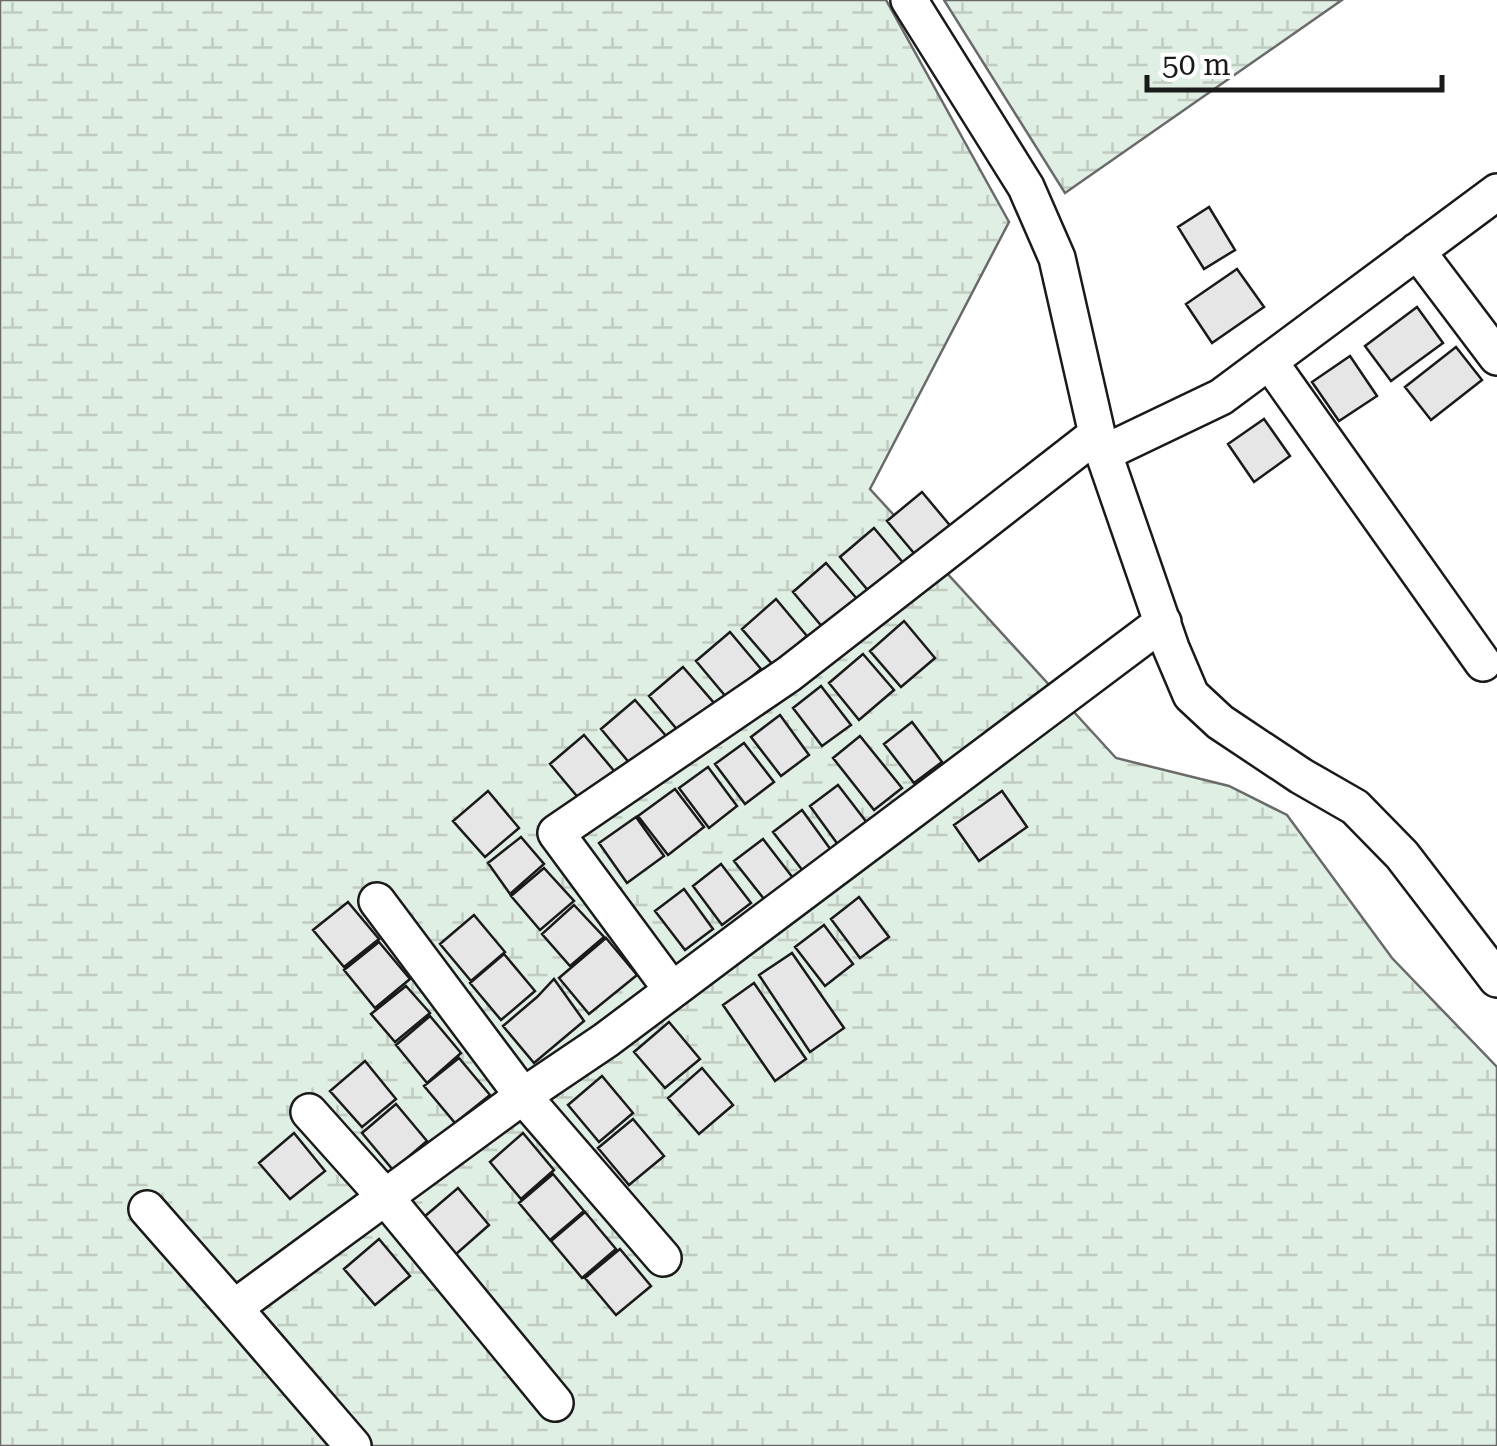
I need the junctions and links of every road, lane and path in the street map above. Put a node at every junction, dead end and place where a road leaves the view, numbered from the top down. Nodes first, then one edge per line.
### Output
1 (909, 0) edge
2 (1497, 192) edge
3 (1417, 251) junction
4 (1497, 357) edge
5 (1270, 361) junction
6 (1100, 444) junction
7 (1163, 622) junction
8 (1484, 663) dead end
9 (377, 901) dead end
10 (1497, 979) edge
11 (672, 990) junction
12 (523, 1096) junction
13 (309, 1112) dead end
14 (386, 1198) junction
15 (147, 1209) dead end
16 (664, 1258) dead end
17 (234, 1308) junction
18 (555, 1402) dead end
19 (353, 1446) edge

1 - 6 street
2 - 3 street
3 - 4 street
3 - 5 street
5 - 6 street
5 - 8 street
6 - 7 street
6 - 11 street
7 - 10 street
7 - 11 street
9 - 12 street
11 - 12 street
12 - 14 street
12 - 16 street
13 - 14 street
14 - 17 street
14 - 18 street
15 - 17 street
17 - 19 street

